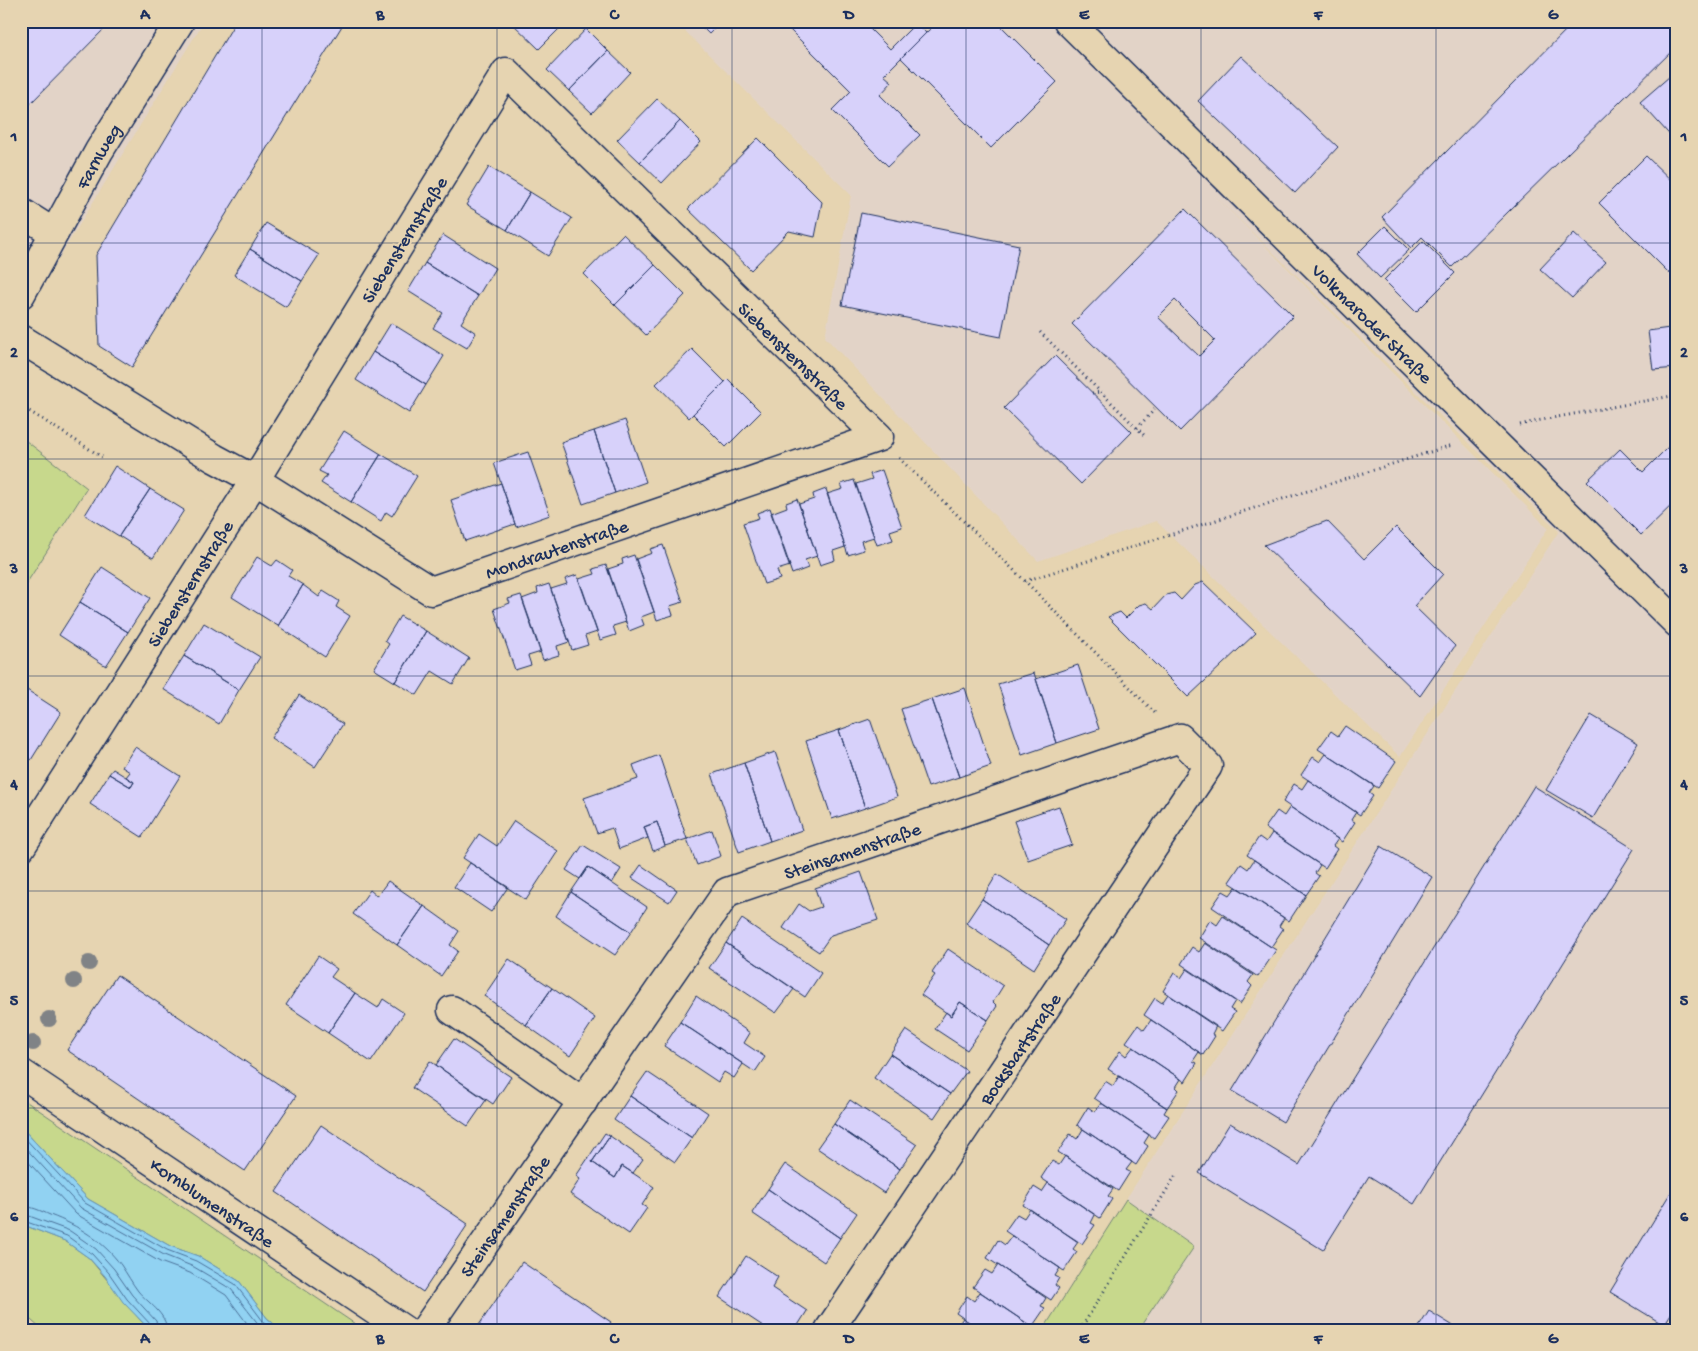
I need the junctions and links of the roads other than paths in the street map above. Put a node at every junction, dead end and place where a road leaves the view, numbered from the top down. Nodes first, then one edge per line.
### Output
1 (180, 21) edge
2 (1068, 21) edge
3 (21, 212) edge
4 (54, 233) junction
5 (21, 294) edge
6 (21, 339) edge
7 (879, 438) joint
8 (255, 480) junction
9 (1677, 623) edge
10 (1180, 738) joint
11 (21, 847) edge
12 (452, 1010) dead end
13 (21, 1073) edge
14 (583, 1102) junction
15 (404, 1330) edge
16 (425, 1330) edge
17 (829, 1330) edge

1 - 4 street, Farnweg
2 - 9 street, Volkmaroder Straße
3 - 4 street
4 - 5 street, Farnweg
6 - 8 street
7 - 8 street, Mondrautenstraße
7 - 8 street, Siebensternstraße
8 - 11 street, Siebensternstraße
10 - 14 street, Steinsamenstraße
10 - 17 street, Bocksbartstraße
12 - 14 street
13 - 15 street, Kornblumenstraße
14 - 16 street, Steinsamenstraße

